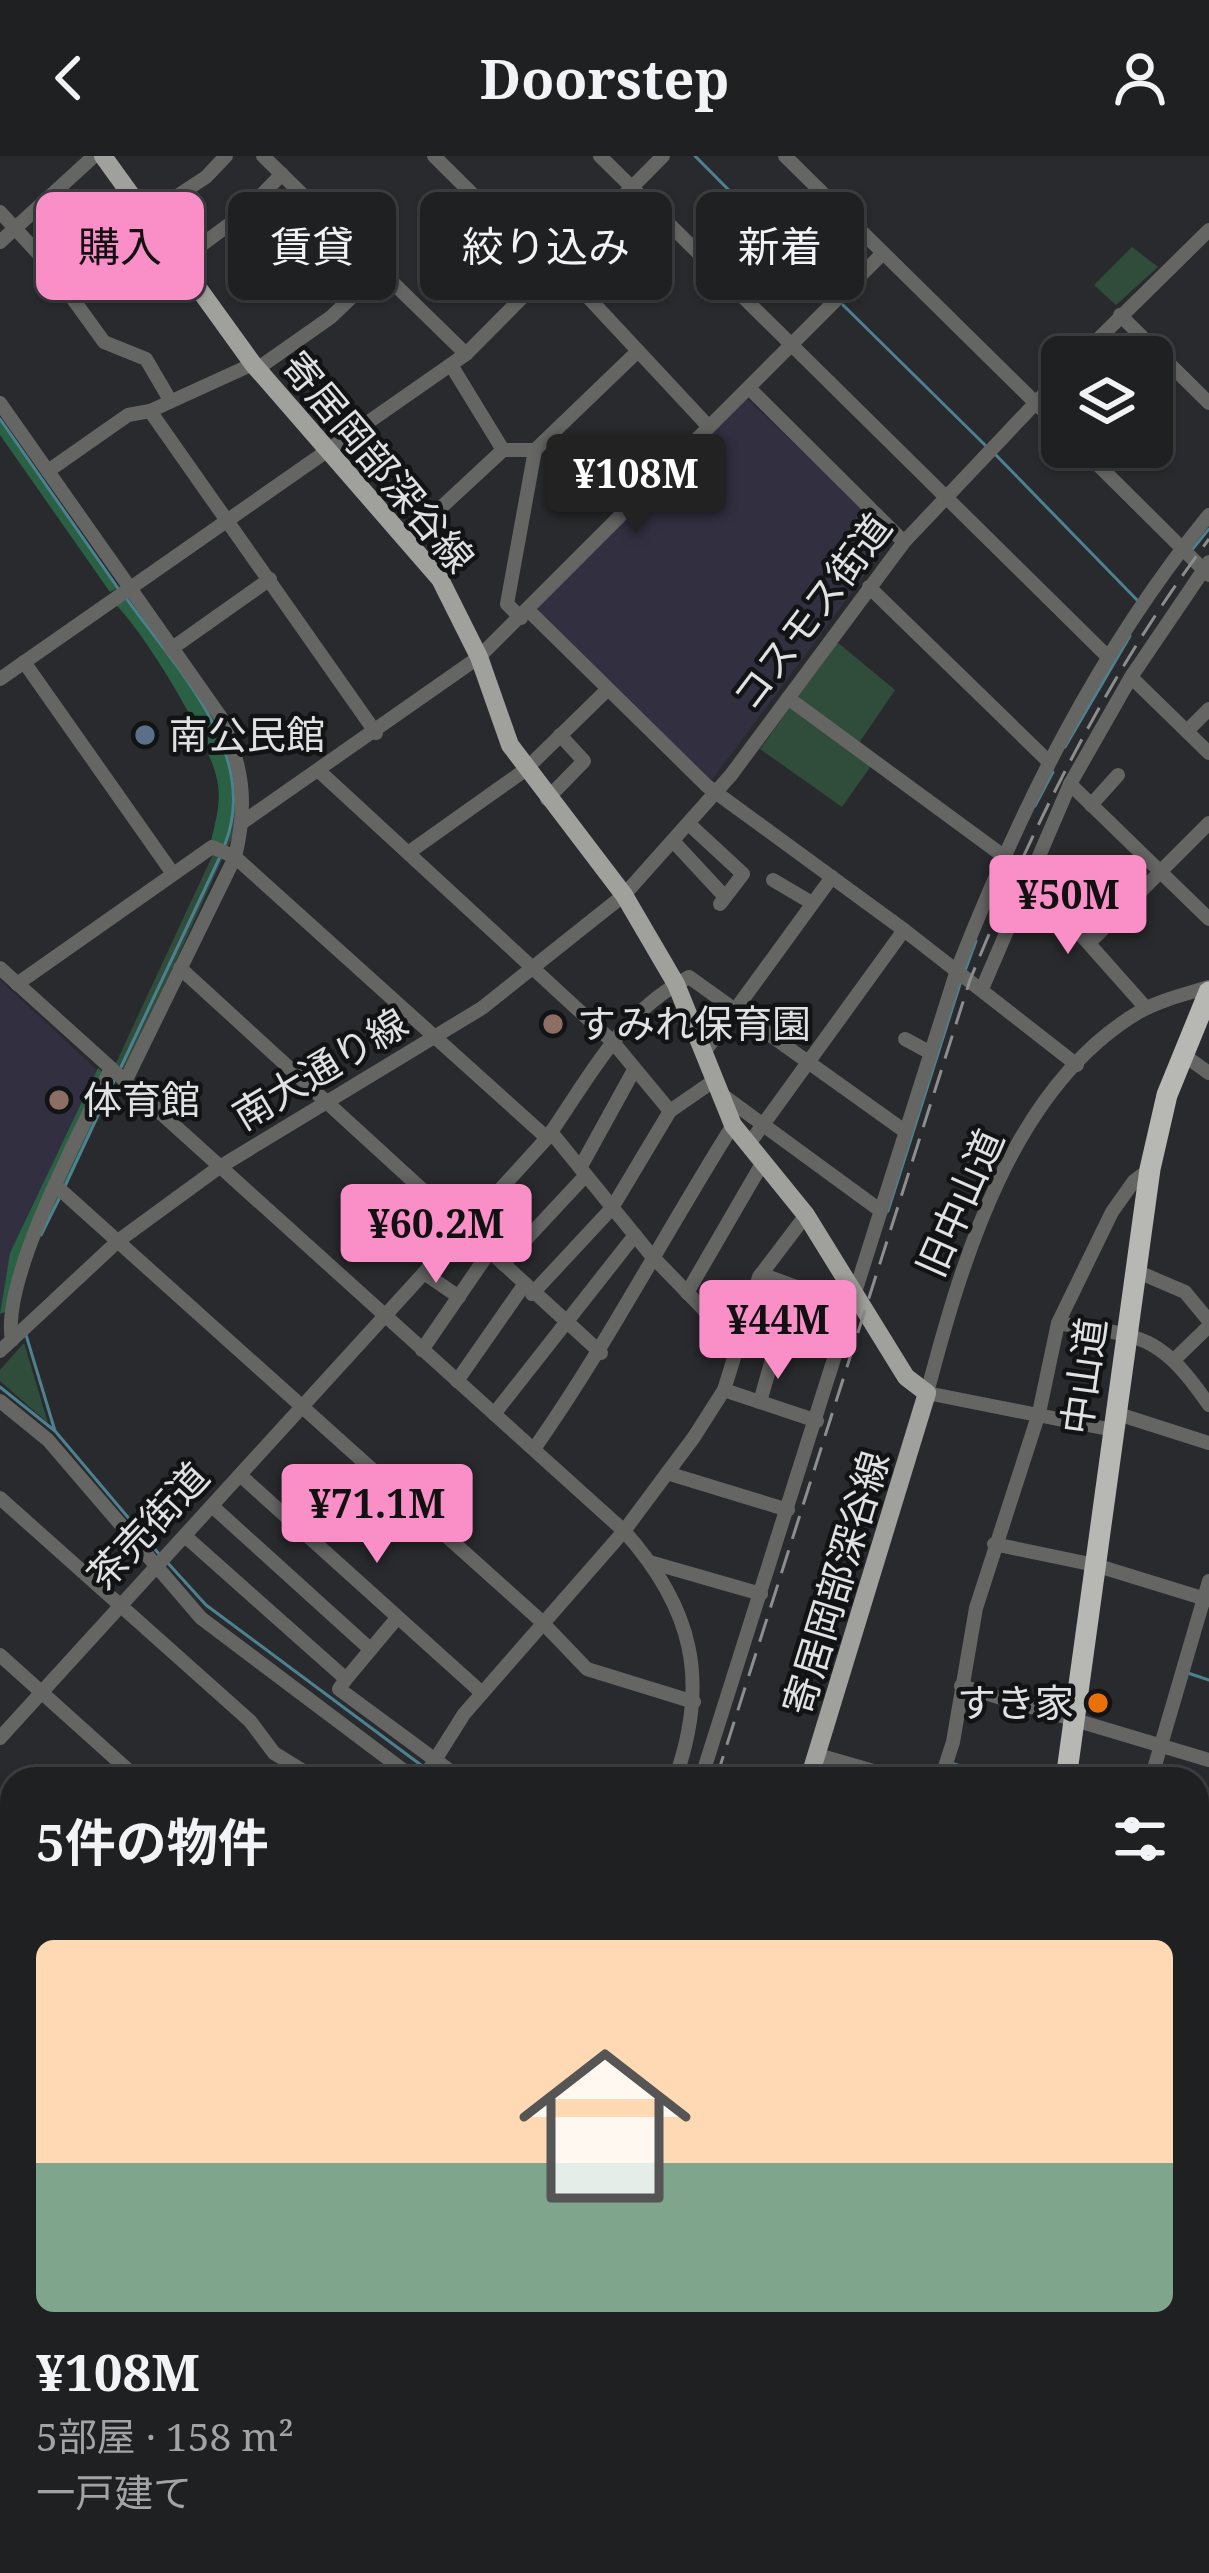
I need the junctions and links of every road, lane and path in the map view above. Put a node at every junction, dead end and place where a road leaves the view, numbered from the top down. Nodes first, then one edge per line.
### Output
1 (99, 156) edge
2 (226, 156) edge
3 (263, 156) edge
4 (434, 156) edge
5 (600, 156) edge
6 (663, 156) edge
7 (785, 156) edge
8 (282, 174) junction
9 (632, 188) junction
10 (125, 192) edge
11 (180, 192) edge
12 (300, 192) edge
13 (471, 192) edge
14 (628, 192) edge
15 (0, 212) edge
16 (13, 225) junction
17 (1209, 230) edge
18 (0, 242) edge
19 (204, 243) edge
20 (36, 252) edge
21 (883, 253) junction
22 (396, 287) edge
23 (204, 299) edge
24 (73, 300) edge
25 (349, 300) edge
26 (520, 300) edge
27 (590, 300) edge
28 (1120, 315) junction
29 (1100, 336) edge
30 (793, 345) junction
31 (638, 351) junction
32 (466, 354) junction
33 (452, 365) junction
34 (255, 367) junction
35 (749, 388) junction
36 (1041, 397) edge
37 (170, 400) junction
38 (1036, 402) junction
39 (0, 403) edge
40 (1209, 403) edge
41 (1041, 407) edge
42 (150, 411) junction
43 (709, 427) junction
44 (503, 450) junction
45 (535, 450) junction
46 (329, 451) junction
47 (1101, 468) edge
48 (48, 471) junction
49 (945, 496) junction
50 (1209, 514) edge
51 (228, 518) junction
52 (405, 542) junction
53 (904, 542) junction
54 (1182, 548) junction
55 (1207, 569) edge
56 (270, 579) junction
57 (869, 587) junction
58 (130, 589) junction
59 (524, 614) junction
60 (171, 649) junction
61 (1107, 656) junction
62 (479, 657) junction
63 (24, 662) junction
64 (1131, 677) junction
65 (0, 679) edge
66 (607, 690) junction
67 (788, 698) junction
68 (1209, 709) edge
69 (1187, 731) junction
70 (376, 733) junction
71 (560, 736) junction
72 (1209, 753) edge
73 (1048, 762) junction
74 (525, 770) junction
75 (319, 771) junction
76 (1118, 775) dead end
77 (1070, 784) junction
78 (716, 794) junction
79 (547, 799) junction
80 (1090, 805) junction
81 (243, 822) junction
82 (1209, 823) edge
83 (690, 825) junction
84 (674, 842) junction
85 (408, 853) junction
86 (233, 855) junction
87 (1002, 855) junction
88 (171, 871) junction
89 (1160, 872) junction
90 (1027, 874) junction
91 (832, 877) junction
92 (773, 880) dead end
93 (623, 895) junction
94 (812, 904) junction
95 (1209, 919) edge
96 (904, 930) junction
97 (1089, 943) junction
98 (0, 968) edge
99 (180, 968) junction
100 (957, 970) junction
101 (535, 971) junction
102 (17, 984) junction
103 (676, 984) junction
104 (982, 989) junction
105 (1209, 989) edge
106 (1146, 1008) junction
107 (734, 1009) junction
108 (434, 1039) junction
109 (905, 1039) dead end
110 (611, 1041) junction
111 (931, 1053) junction
112 (1181, 1053) junction
113 (704, 1054) junction
114 (808, 1061) junction
115 (1077, 1065) junction
116 (112, 1068) junction
117 (634, 1070) junction
118 (1209, 1073) edge
119 (125, 1082) junction
120 (714, 1087) junction
121 (327, 1102) junction
122 (670, 1111) junction
123 (765, 1122) junction
124 (733, 1125) junction
125 (906, 1132) junction
126 (549, 1136) junction
127 (749, 1144) junction
128 (763, 1162) junction
129 (218, 1168) junction
130 (1150, 1169) junction
131 (583, 1172) junction
132 (55, 1185) junction
133 (612, 1208) junction
134 (881, 1211) junction
135 (806, 1215) junction
136 (466, 1226) junction
137 (634, 1235) junction
138 (118, 1241) junction
139 (490, 1251) junction
140 (651, 1255) junction
141 (503, 1264) junction
142 (1136, 1271) junction
143 (424, 1273) junction
144 (761, 1274) junction
145 (528, 1290) junction
146 (687, 1293) junction
147 (459, 1297) junction
148 (852, 1302) junction
149 (385, 1316) junction
150 (563, 1320) junction
151 (1058, 1323) junction
152 (1209, 1323) edge
153 (1127, 1334) junction
154 (736, 1343) junction
155 (776, 1345) dead end
156 (6, 1346) edge
157 (422, 1350) junction
158 (601, 1353) junction
159 (1176, 1358) junction
160 (457, 1381) junction
161 (724, 1390) junction
162 (927, 1393) junction
163 (0, 1401) edge
164 (760, 1402) junction
165 (1209, 1405) edge
166 (301, 1406) junction
167 (1039, 1413) junction
168 (494, 1414) junction
169 (817, 1421) junction
170 (1114, 1422) junction
171 (1209, 1443) edge
172 (534, 1449) junction
173 (667, 1472) junction
174 (240, 1475) junction
175 (0, 1498) edge
176 (212, 1506) junction
177 (788, 1510) junction
178 (624, 1531) junction
179 (185, 1536) junction
180 (994, 1544) junction
181 (161, 1562) junction
182 (652, 1563) junction
183 (1095, 1564) junction
184 (1209, 1581) edge
185 (761, 1594) junction
186 (1206, 1599) edge
187 (119, 1606) junction
188 (397, 1618) junction
189 (542, 1621) junction
190 (370, 1649) junction
191 (0, 1655) edge
192 (346, 1679) junction
193 (961, 1686) junction
194 (40, 1692) junction
195 (482, 1693) junction
196 (694, 1702) junction
197 (1074, 1720) junction
198 (0, 1738) edge
199 (1161, 1746) junction
200 (818, 1755) junction
201 (1209, 1760) edge
202 (436, 1761) junction
203 (124, 1767) edge
204 (297, 1767) edge
205 (399, 1767) edge
206 (427, 1767) edge
207 (444, 1767) edge
208 (678, 1767) edge
209 (705, 1767) edge
210 (814, 1767) edge
211 (860, 1767) edge
212 (945, 1767) edge
213 (1068, 1767) edge
214 (1155, 1767) edge

1 - 10 main road, 寄居岡部深谷線
1 - 16 street
2 - 11 street
3 - 8 street
4 - 13 street
5 - 9 street
6 - 9 street
7 - 21 street
8 - 12 street
8 - 19 street
9 - 14 street
9 - 30 street
15 - 16 street
16 - 18 street
16 - 20 street
17 - 28 street
21 - 30 street
21 - 38 street
22 - 32 street
23 - 34 main road, 寄居岡部深谷線
24 - 37 street
25 - 34 street
26 - 32 street
27 - 31 street
28 - 29 street
28 - 40 street
30 - 35 street
30 - 49 street
31 - 43 street
31 - 45 street
32 - 33 street
33 - 44 street
33 - 46 street
34 - 37 street
34 - 46 main road, 寄居岡部深谷線
35 - 43 street
35 - 53 street
36 - 38 street, コスモス街道
37 - 42 street
38 - 41 street
38 - 49 street, コスモス街道
39 - 48 street
42 - 48 street
42 - 51 street
43 - 59 street
44 - 45 street
44 - 52 street
45 - 59 street
46 - 51 street
46 - 52 main road, 寄居岡部深谷線
47 - 54 street
48 - 58 street
49 - 53 street, コスモス街道
49 - 61 street
50 - 54 street
51 - 56 street
51 - 58 street
52 - 62 main road, 寄居岡部深谷線
53 - 57 street, コスモス街道
54 - 55 street
54 - 61 street
55 - 64 street
56 - 60 street
56 - 70 street
57 - 67 street, コスモス街道
57 - 73 street
58 - 60 street
58 - 63 street
59 - 62 street
59 - 66 street
60 - 81 street
61 - 73 street
62 - 70 street
62 - 74 main road, 寄居岡部深谷線
63 - 65 street
63 - 88 street
64 - 69 street
64 - 77 street
66 - 71 street
66 - 78 street
67 - 78 street, コスモス街道
67 - 87 street
68 - 69 street
69 - 72 street
70 - 75 street
71 - 74 street
71 - 79 street
73 - 87 street
74 - 79 main road, 寄居岡部深谷線
74 - 85 street
75 - 81 street
75 - 85 street
76 - 80 street
77 - 80 street
77 - 90 street
78 - 83 street, コスモス街道
78 - 91 street
79 - 93 main road, 寄居岡部深谷線
80 - 89 street
81 - 86 street
82 - 89 street
83 - 84 street, コスモス街道
83 - 84 street
84 - 93 street, コスモス街道
85 - 101 street
86 - 88 street
86 - 99 street
86 - 108 street
87 - 100 street
88 - 102 street
89 - 95 street
89 - 97 street
90 - 97 street
90 - 104 street
91 - 94 street
91 - 96 street
92 - 94 street
93 - 101 street, 南大通り線
93 - 103 main road, 寄居岡部深谷線
94 - 107 street
96 - 100 street
96 - 114 street
97 - 106 street
98 - 102 street
99 - 119 street
99 - 121 street
100 - 104 street
100 - 111 street
101 - 108 street, 南大通り線
101 - 110 street
102 - 116 street
103 - 107 street
103 - 110 street, 茶売街道
103 - 113 main road, 寄居岡部深谷線
104 - 115 street
105 - 106 street, 旧中山道
105 - 112 highway, 中山道
106 - 115 street, 旧中山道
107 - 113 street
107 - 114 street
108 - 121 street, 南大通り線
108 - 126 street
109 - 111 street
110 - 117 street
110 - 126 street, 茶売街道
111 - 125 street
112 - 118 street
112 - 130 highway, 中山道
113 - 120 main road, 寄居岡部深谷線
114 - 123 street
114 - 125 street
115 - 162 street, 旧中山道
116 - 119 street
116 - 132 street
117 - 122 street
117 - 131 street
119 - 129 street
120 - 122 street
120 - 123 street
120 - 124 main road, 寄居岡部深谷線
121 - 129 street, 南大通り線
121 - 136 street
122 - 133 street
123 - 127 street
123 - 134 street
124 - 127 main road, 寄居岡部深谷線
124 - 140 street
125 - 134 street
126 - 131 street
126 - 136 street, 茶売街道
127 - 128 main road, 寄居岡部深谷線
128 - 135 main road, 寄居岡部深谷線
128 - 146 street
129 - 138 street, 南大通り線
129 - 149 street
130 - 142 highway, 中山道
130 - 151 street
131 - 133 street
131 - 141 street
132 - 138 street
132 - 156 street
133 - 137 street
133 - 145 street
134 - 148 street
135 - 144 street
135 - 148 main road, 寄居岡部深谷線
136 - 139 street
136 - 143 street, 茶売街道
137 - 140 street
137 - 150 street
138 - 156 street, 南大通り線
138 - 166 street
139 - 141 street
139 - 147 street
140 - 146 street
140 - 158 street
141 - 145 street
142 - 152 street
142 - 153 highway, 中山道
143 - 147 street
143 - 149 street, 茶売街道
144 - 148 street
144 - 154 street
145 - 150 street
145 - 160 street
146 - 154 street
147 - 157 street
148 - 162 main road, 寄居岡部深谷線
148 - 169 street
149 - 157 street
149 - 166 street, 茶売街道
150 - 158 street
150 - 168 street
151 - 153 street
151 - 167 street
152 - 159 street
153 - 159 street
153 - 170 highway, 中山道
154 - 161 street
155 - 164 street
157 - 160 street
158 - 172 street
159 - 165 street
160 - 168 street
161 - 164 street
161 - 173 street
162 - 167 street
162 - 200 main road, 寄居岡部深谷線
163 - 181 street
164 - 169 street
166 - 174 street, 茶売街道
166 - 189 street
167 - 170 street
167 - 180 street
168 - 172 street
169 - 177 street
170 - 171 street
170 - 183 highway, 中山道
172 - 178 street
173 - 177 street
173 - 178 street
174 - 176 street, 茶売街道
174 - 188 street
175 - 187 street
176 - 179 street, 茶売街道
176 - 190 street
177 - 185 street
178 - 182 street
178 - 189 street
179 - 181 street, 茶売街道
179 - 192 street
180 - 183 street
180 - 193 street
181 - 187 street, 茶売街道
181 - 205 street
182 - 185 street
182 - 196 street
183 - 186 street
183 - 197 highway, 中山道
184 - 186 street
185 - 209 street
186 - 199 street
187 - 194 street, 茶売街道
187 - 204 street
188 - 190 street
188 - 195 street
189 - 195 street
189 - 196 street
190 - 192 street
191 - 194 street
192 - 202 street
193 - 197 street
193 - 212 street
194 - 198 street, 茶売街道
194 - 203 street
195 - 202 street
196 - 208 street
197 - 199 street
197 - 213 highway, 中山道
199 - 201 street
199 - 214 street
200 - 210 main road, 寄居岡部深谷線
200 - 211 street
202 - 206 street
202 - 207 street

